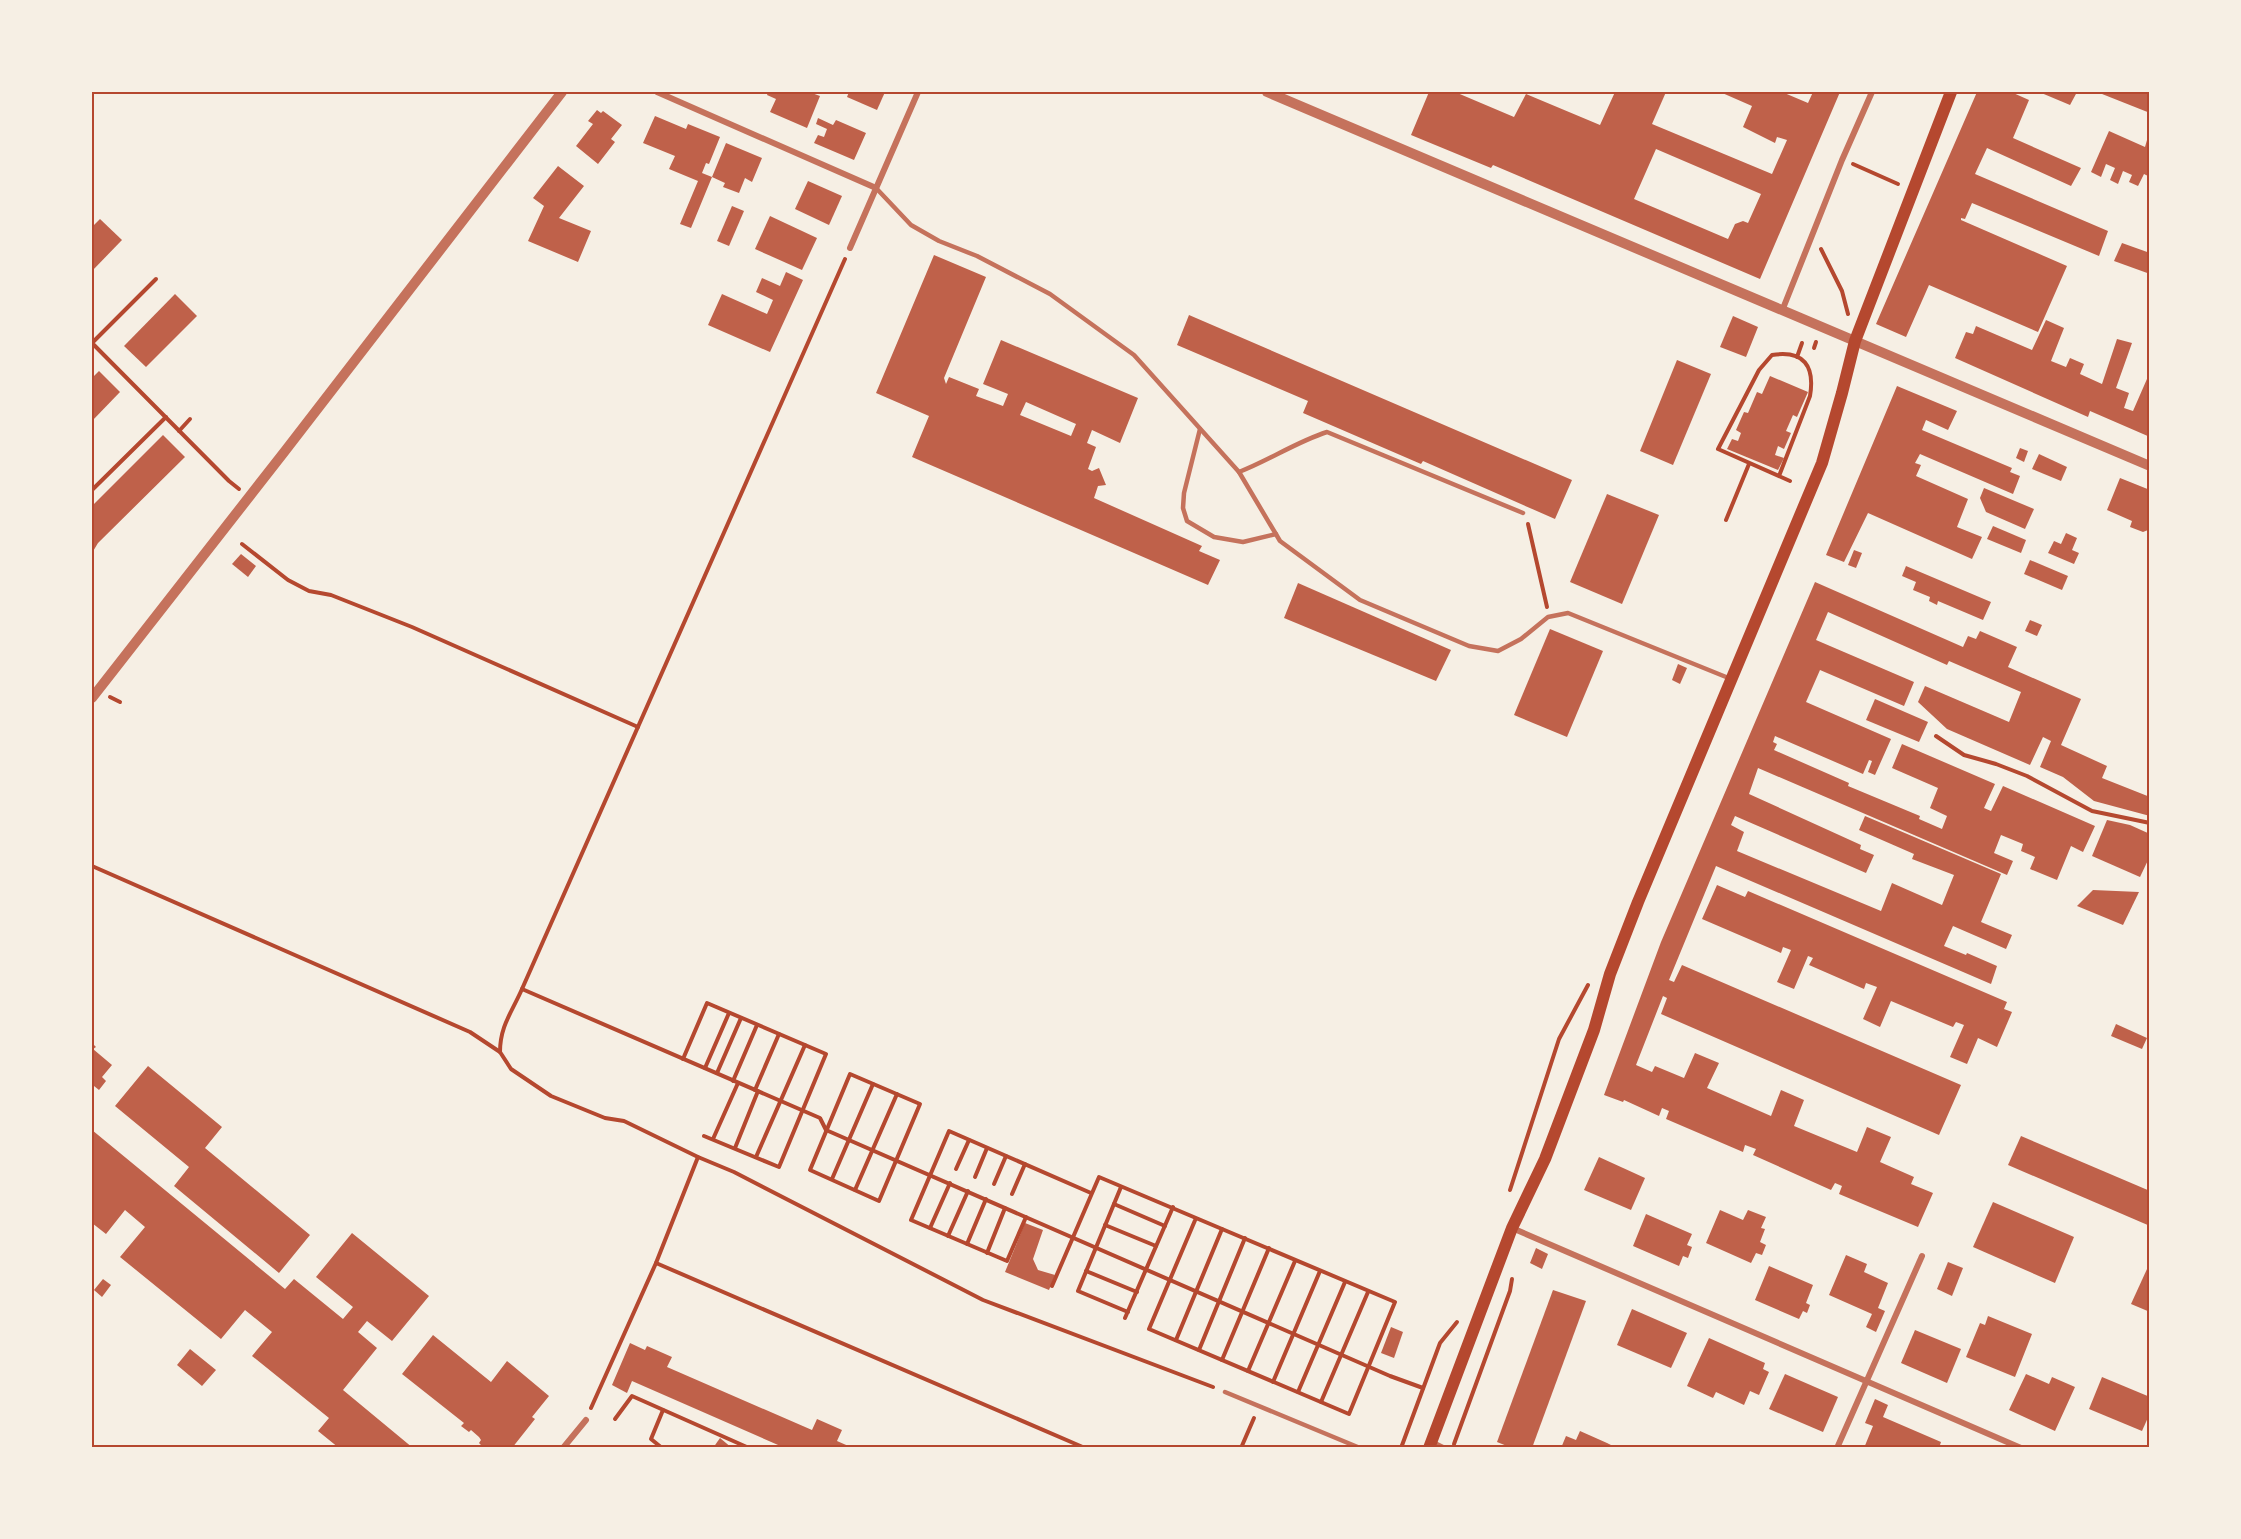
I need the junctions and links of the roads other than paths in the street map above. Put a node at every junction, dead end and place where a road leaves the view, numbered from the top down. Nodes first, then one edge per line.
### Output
1 (562, 92) edge
2 (657, 92) edge
3 (918, 92) edge
4 (1267, 92) edge
5 (1872, 92) edge
6 (1951, 92) edge
7 (876, 188) junction
8 (850, 248) road end
9 (1782, 311) junction
10 (1854, 341) junction
11 (1200, 429) junction
12 (2150, 466) edge
13 (1239, 472) junction
14 (1523, 513) road end
15 (1276, 534) junction
16 (1731, 679) junction
17 (92, 698) edge
18 (1512, 1228) junction
19 (1922, 1257) dead end
20 (1866, 1380) junction
21 (1225, 1392) road end
22 (586, 1420) road end
23 (1434, 1446) edge
24 (563, 1448) edge
25 (1360, 1448) edge
26 (1837, 1448) edge
27 (2021, 1448) edge

1 - 17 street
2 - 7 street
3 - 7 street
4 - 9 street
5 - 9 street
6 - 10 main road
7 - 8 street
7 - 11 lane
9 - 10 street
10 - 12 street
10 - 16 main road
11 - 13 lane
11 - 15 lane
13 - 14 lane
13 - 15 lane
15 - 16 lane
16 - 18 main road
18 - 20 street
18 - 23 main road
19 - 20 street
20 - 26 street
20 - 27 street
21 - 25 lane
22 - 24 street

